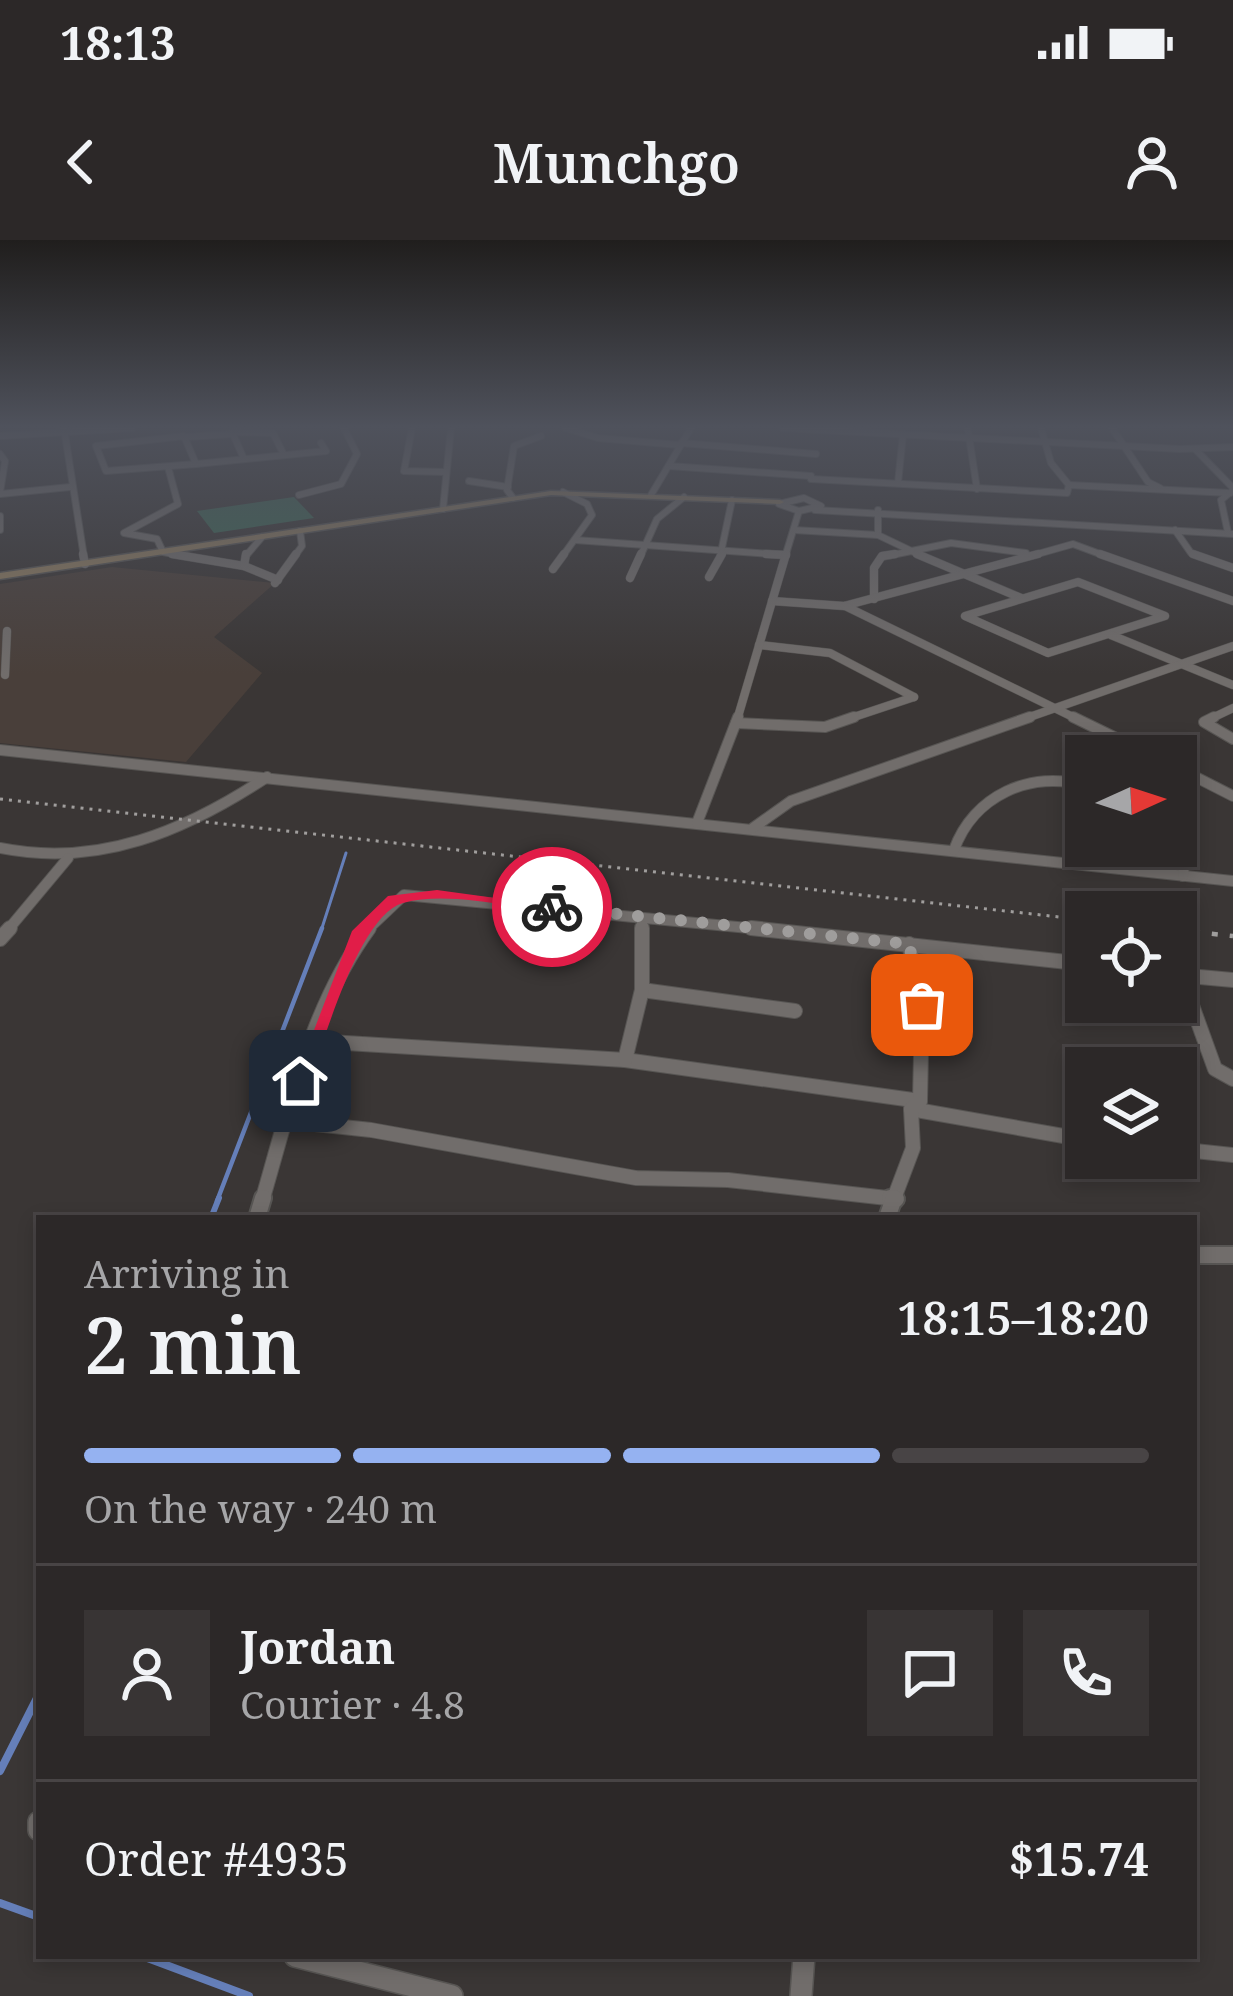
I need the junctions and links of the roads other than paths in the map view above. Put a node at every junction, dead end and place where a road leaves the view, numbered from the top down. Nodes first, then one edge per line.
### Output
1 (74, 510) edge
2 (166, 510) edge
3 (437, 510) edge
4 (590, 510) edge
5 (672, 510) edge
6 (730, 510) edge
7 (803, 510) edge
8 (878, 510) joint
9 (799, 511) joint
10 (1229, 515) edge
11 (0, 516) edge
12 (1070, 523) junction
13 (0, 530) edge
14 (794, 530) junction
15 (1175, 530) junction
16 (299, 531) junction
17 (1230, 534) edge
18 (878, 535) junction
19 (262, 537) junction
20 (575, 539) junction
21 (1072, 544) junction
22 (646, 545) junction
23 (906, 549) junction
24 (723, 551) junction
25 (163, 552) junction
26 (1032, 554) junction
27 (786, 555) junction
28 (85, 564) junction
29 (244, 566) junction
30 (554, 568) dead end
31 (1233, 568) edge
32 (965, 573) junction
33 (0, 576) edge
34 (710, 577) dead end
35 (630, 578) dead end
36 (874, 598) junction
37 (1021, 598) junction
38 (772, 601) junction
39 (1233, 601) edge
40 (844, 606) junction
41 (7, 631) dead end
42 (1111, 635) junction
43 (759, 645) junction
44 (1233, 646) edge
45 (3, 653) edge
46 (1180, 663) junction
47 (5, 676) dead end
48 (1233, 685) edge
49 (1058, 709) junction
50 (1233, 709) edge
51 (736, 723) junction
52 (1111, 735) edge
53 (1233, 739) edge
54 (0, 749) edge
55 (266, 777) junction
56 (1197, 778) edge
57 (1065, 780) edge
58 (1233, 796) edge
59 (697, 824) junction
60 (753, 828) junction
61 (0, 848) edge
62 (954, 850) junction
63 (68, 858) junction
64 (1184, 867) edge
65 (1183, 876) junction
66 (1233, 881) edge
67 (642, 919) junction
68 (0, 939) edge
69 (909, 944) junction
70 (1065, 962) edge
71 (1197, 977) edge
72 (1233, 980) edge
73 (642, 990) junction
74 (795, 1011) dead end
75 (1197, 1022) edge
76 (313, 1041) junction
77 (625, 1060) junction
78 (1233, 1080) edge
79 (915, 1105) junction
80 (286, 1121) junction
81 (1065, 1136) edge
82 (1197, 1151) edge
83 (1233, 1155) edge
84 (896, 1199) junction
85 (258, 1215) edge
86 (888, 1215) edge
87 (1197, 1255) edge
88 (1233, 1256) edge
89 (308, 1959) edge
90 (803, 1959) edge
91 (452, 1996) edge
92 (801, 1996) edge

1 - 28 street
2 - 25 street
3 - 16 street
4 - 20 street
5 - 22 street
6 - 24 street
7 - 9 street
8 - 12 street
8 - 18 street
9 - 14 street
10 - 17 street
11 - 13 street
12 - 15 street
12 - 21 street
14 - 18 street
14 - 27 street
15 - 17 street
15 - 31 street
16 - 19 street
16 - 29 street
18 - 23 street
19 - 25 street
19 - 29 street
20 - 22 street
20 - 30 street
21 - 26 street
21 - 39 street
22 - 24 street
22 - 35 street
23 - 26 street
23 - 32 street
23 - 36 street
24 - 27 street
24 - 34 street
25 - 28 street
25 - 29 street
26 - 32 street
27 - 38 street
28 - 33 street
32 - 36 street
32 - 37 street
36 - 40 street
37 - 42 street
37 - 42 street
38 - 40 street
38 - 43 street
40 - 49 street
41 - 45 street
42 - 46 street
43 - 51 street
43 - 51 street
44 - 46 street
45 - 47 street
46 - 48 street
46 - 49 street
49 - 52 street
49 - 60 street
50 - 53 street
51 - 59 street
54 - 55 street
55 - 59 street
55 - 63 street
56 - 58 street
57 - 62 street
59 - 60 street
60 - 62 street
61 - 63 street
62 - 65 street
63 - 68 street
64 - 65 street
65 - 66 street
67 - 69 street
67 - 73 street
67 - 76 street
69 - 70 street
69 - 79 street
71 - 72 street
73 - 74 street
73 - 77 street
75 - 78 street
76 - 77 street
76 - 80 street
77 - 79 street
79 - 81 street
79 - 84 street
80 - 84 street
80 - 85 street
82 - 83 street
84 - 86 street
87 - 88 street
89 - 91 street
90 - 92 street

